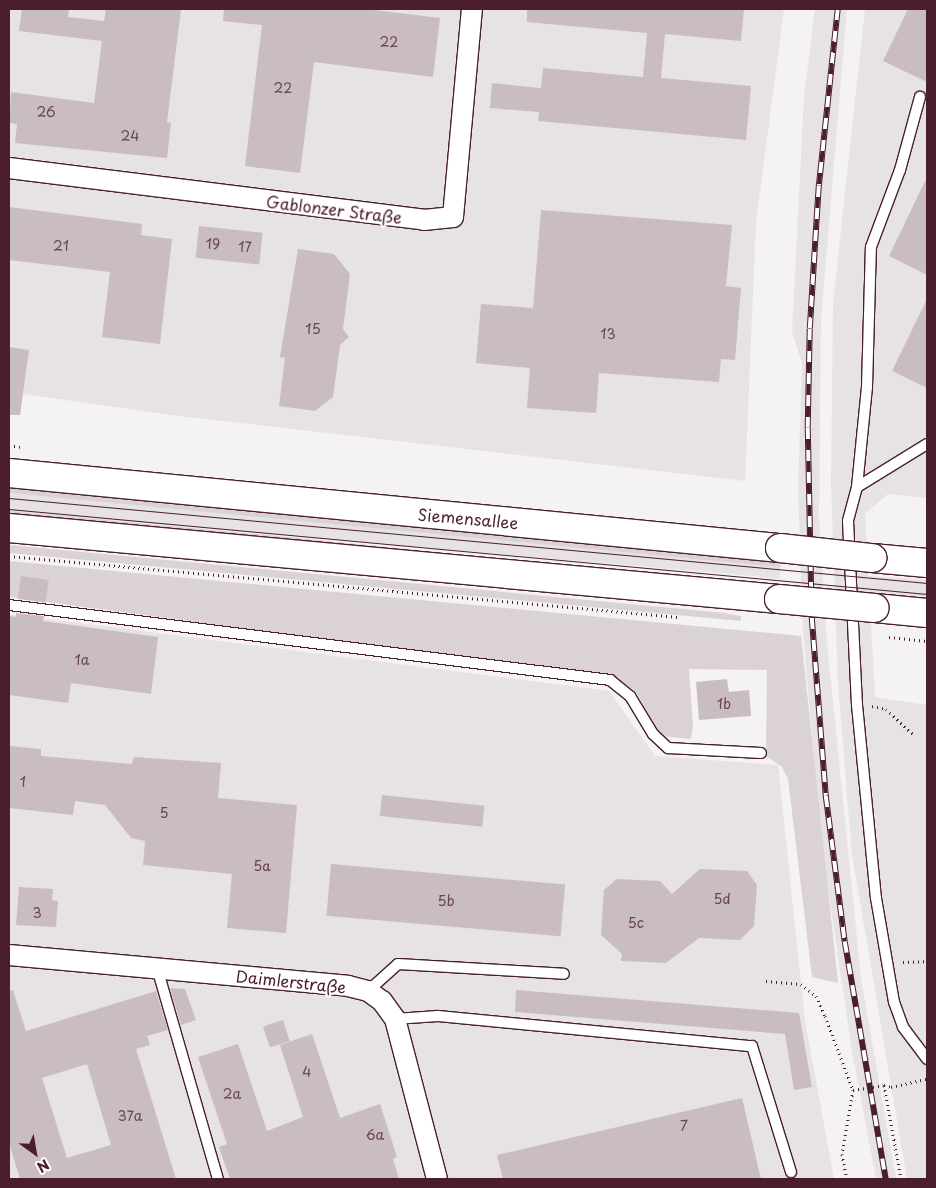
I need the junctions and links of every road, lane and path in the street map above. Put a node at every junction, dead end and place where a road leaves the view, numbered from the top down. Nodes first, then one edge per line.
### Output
1 (472, 9) edge
2 (920, 97) dead end
3 (9, 168) edge
4 (924, 448) edge
5 (9, 473) edge
6 (857, 487) junction
7 (9, 528) edge
8 (9, 556) edge
9 (927, 563) edge
10 (9, 605) edge
11 (927, 613) edge
12 (685, 618) dead end
13 (882, 636) dead end
14 (927, 641) edge
15 (857, 705) junction
16 (915, 736) dead end
17 (761, 753) dead end
18 (9, 954) edge
19 (927, 961) edge
20 (886, 962) junction
21 (157, 968) junction
22 (564, 974) dead end
23 (766, 981) dead end
24 (368, 991) junction
25 (395, 1018) junction
26 (927, 1059) edge
27 (927, 1079) edge
28 (884, 1085) junction
29 (853, 1090) junction
30 (791, 1172) dead end
31 (218, 1179) edge
32 (437, 1179) edge
33 (847, 1179) edge
34 (900, 1179) edge

1 - 3 street, Gablonzer Straße
2 - 6 lane
4 - 6 lane
5 - 9 main road, Siemensallee, bridge
6 - 15 lane
7 - 11 main road, bridge
8 - 12 path
10 - 17 lane
13 - 14 path
15 - 16 path
15 - 20 lane
18 - 21 street, Daimlerstraße
19 - 20 path
20 - 26 lane
21 - 24 street, Daimlerstraße
21 - 31 lane
22 - 24 lane
23 - 29 path
24 - 25 street, Daimlerstraße
25 - 30 lane
25 - 32 street, Daimlerstraße
27 - 28 path
28 - 29 path
28 - 34 path
29 - 33 path

